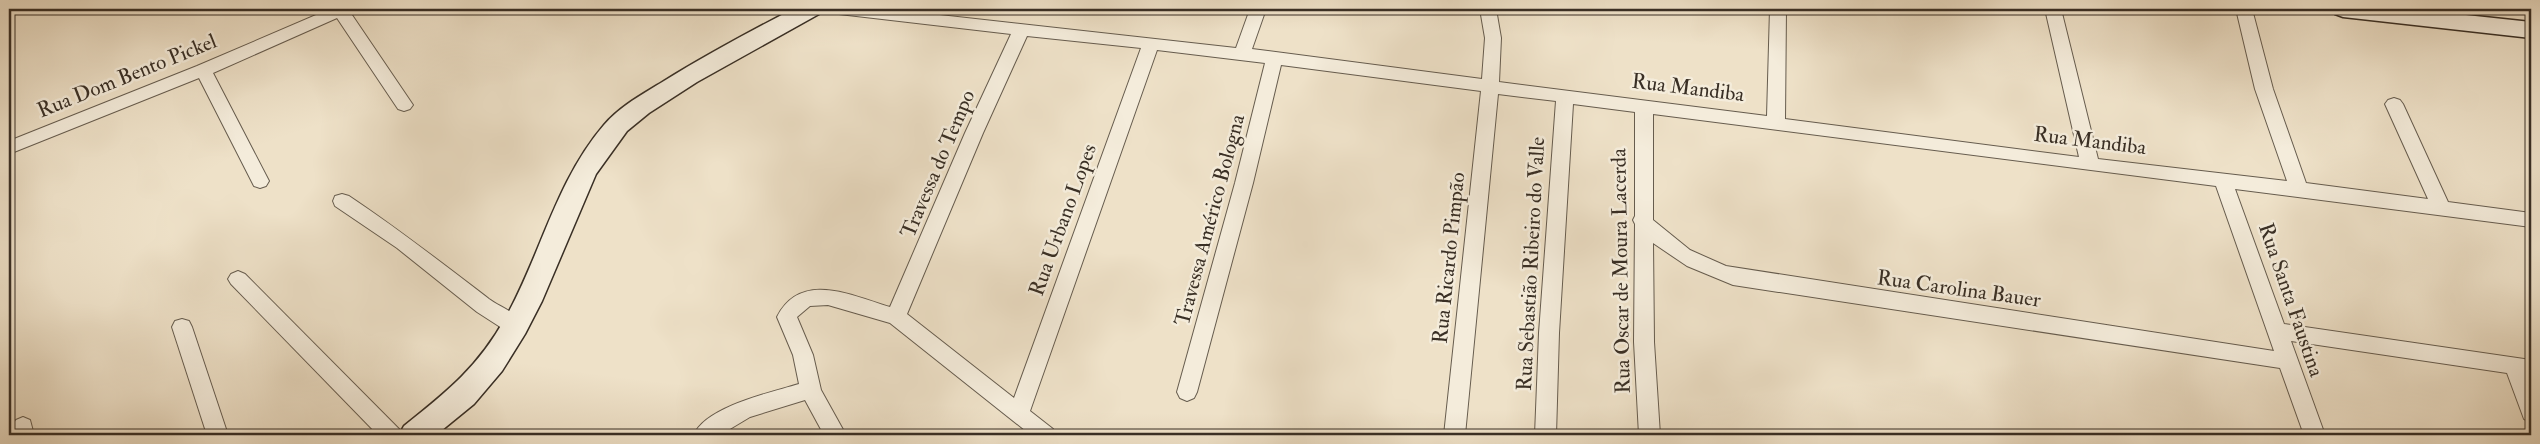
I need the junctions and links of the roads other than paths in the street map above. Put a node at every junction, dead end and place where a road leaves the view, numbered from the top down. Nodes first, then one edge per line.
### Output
1 (811, 9) edge
2 (838, 9) edge
3 (1258, 9) edge
4 (1488, 9) edge
5 (1778, 9) edge
6 (2053, 9) edge
7 (2244, 9) edge
8 (2343, 9) edge
9 (342, 10) edge
10 (2453, 15) edge
11 (1022, 29) junction
12 (2531, 30) edge
13 (1151, 43) junction
14 (1242, 54) junction
15 (1274, 59) junction
16 (202, 70) junction
17 (1490, 86) junction
18 (1565, 96) junction
19 (2394, 104) dead end
20 (404, 105) dead end
21 (1644, 105) junction
22 (1776, 122) junction
23 (9, 148) edge
24 (2090, 165) junction
25 (2223, 180) junction
26 (260, 181) dead end
27 (2299, 188) junction
28 (342, 201) dead end
29 (2442, 209) junction
30 (1642, 220) junction
31 (2531, 220) edge
32 (238, 279) dead end
33 (896, 317) junction
34 (516, 326) junction
35 (182, 327) dead end
36 (2276, 331) junction
37 (2287, 361) junction
38 (2523, 367) edge
39 (811, 390) junction
40 (1188, 392) dead end
41 (1019, 413) junction
42 (2531, 413) edge
43 (218, 435) edge
44 (392, 435) edge
45 (414, 435) edge
46 (704, 435) edge
47 (835, 435) edge
48 (1046, 435) edge
49 (1454, 435) edge
50 (1545, 435) edge
51 (1649, 435) edge
52 (2314, 435) edge

1 - 34 street
2 - 11 street, Rua Mandiba
3 - 14 street
4 - 17 street, Rua Ricardo Pimpão
5 - 22 street
6 - 24 street
7 - 27 street
8 - 10 street
9 - 16 street, Rua Dom Bento Pickel
9 - 20 street
10 - 12 street
11 - 13 street, Rua Mandiba
11 - 33 street, Travessa do Tempo
13 - 14 street, Rua Mandiba
13 - 41 street, Rua Urbano Lopes
14 - 15 street, Rua Mandiba
15 - 17 street, Rua Mandiba
15 - 40 street, Travessa Américo Bologna
16 - 23 street, Rua Dom Bento Pickel
16 - 26 street
17 - 18 street, Rua Mandiba
17 - 49 street, Rua Ricardo Pimpão
18 - 21 street, Rua Mandiba
18 - 50 street, Rua Sebastião Ribeiro do Valle
19 - 29 street
21 - 22 street, Rua Mandiba
21 - 30 street, Rua Oscar de Moura Lacerda
22 - 24 street, Rua Mandiba
24 - 25 street, Rua Mandiba
25 - 27 street, Rua Mandiba
25 - 36 street, Rua Santa Faustina
27 - 29 street, Rua Mandiba
28 - 34 street
29 - 31 street, Rua Mandiba
30 - 37 street, Rua Carolina Bauer
30 - 51 street, Rua Oscar de Moura Lacerda
32 - 44 street
33 - 39 street
33 - 41 street
34 - 45 street
35 - 43 street
36 - 37 street, Rua Santa Faustina
36 - 38 street
37 - 52 street, Rua Santa Faustina
38 - 42 street
39 - 46 street
39 - 47 street
41 - 48 street

